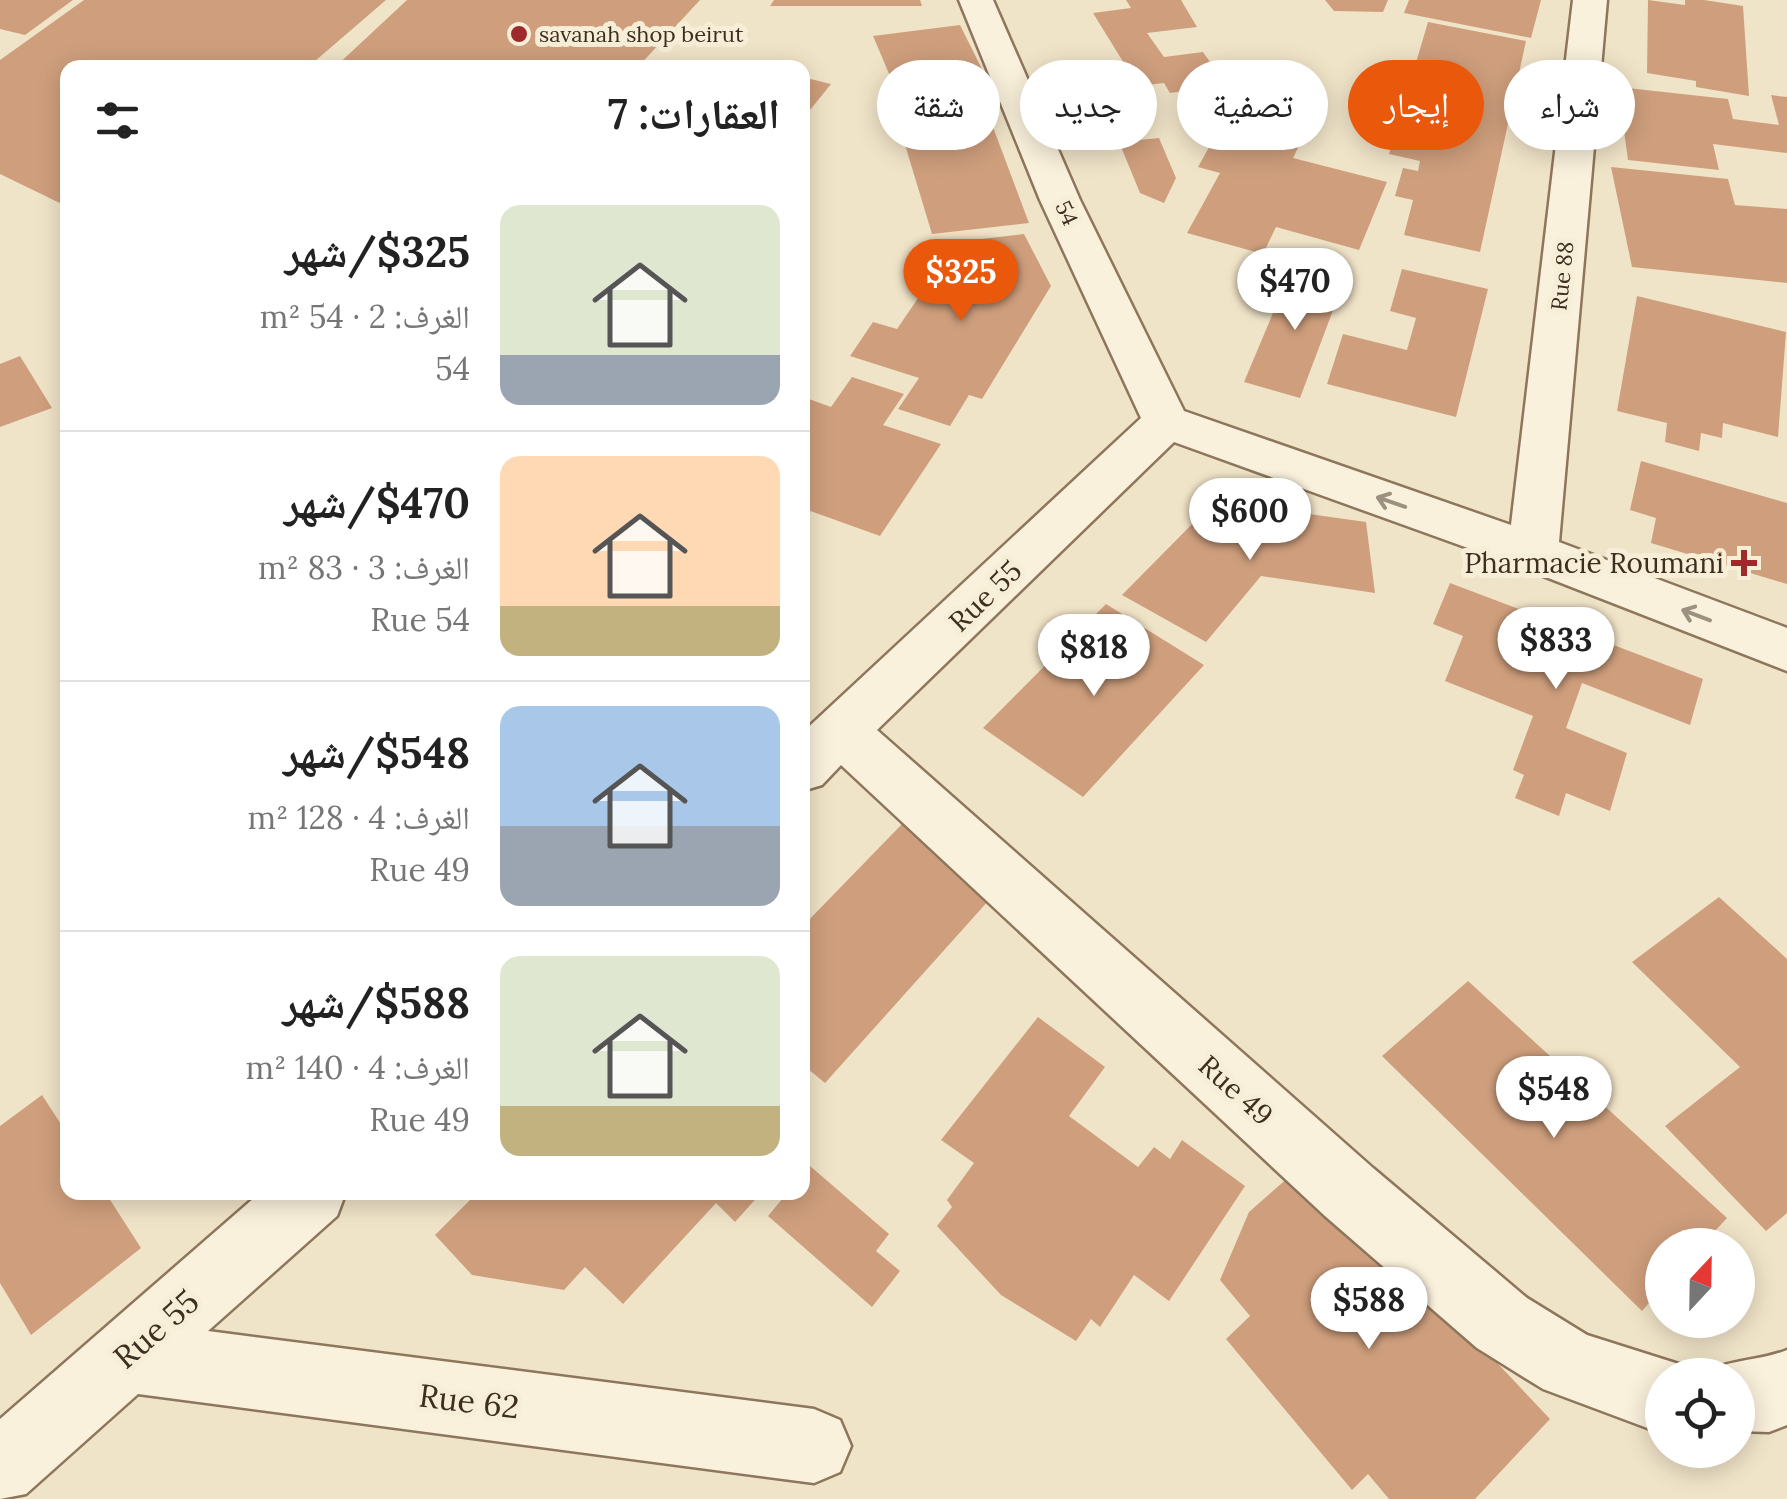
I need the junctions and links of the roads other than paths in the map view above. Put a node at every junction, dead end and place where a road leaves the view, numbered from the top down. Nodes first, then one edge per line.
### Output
1 (976, 0) edge
2 (1590, 0) edge
3 (1166, 422) junction
4 (1533, 552) junction
5 (1787, 650) edge
6 (822, 751) edge
7 (304, 1200) edge
8 (124, 1356) junction
9 (1787, 1386) edge
10 (1645, 1391) edge
11 (1755, 1396) edge
12 (814, 1446) dead end
13 (0, 1468) edge

1 - 3 street, 54
2 - 4 street, Rue 88
4 -> 3 street
3 - 6 street, Rue 55
5 -> 4 street
6 - 10 street, Rue 49
7 - 8 street, Rue 55
8 - 12 street, Rue 62
8 - 13 street, Rue 55
9 - 11 street

